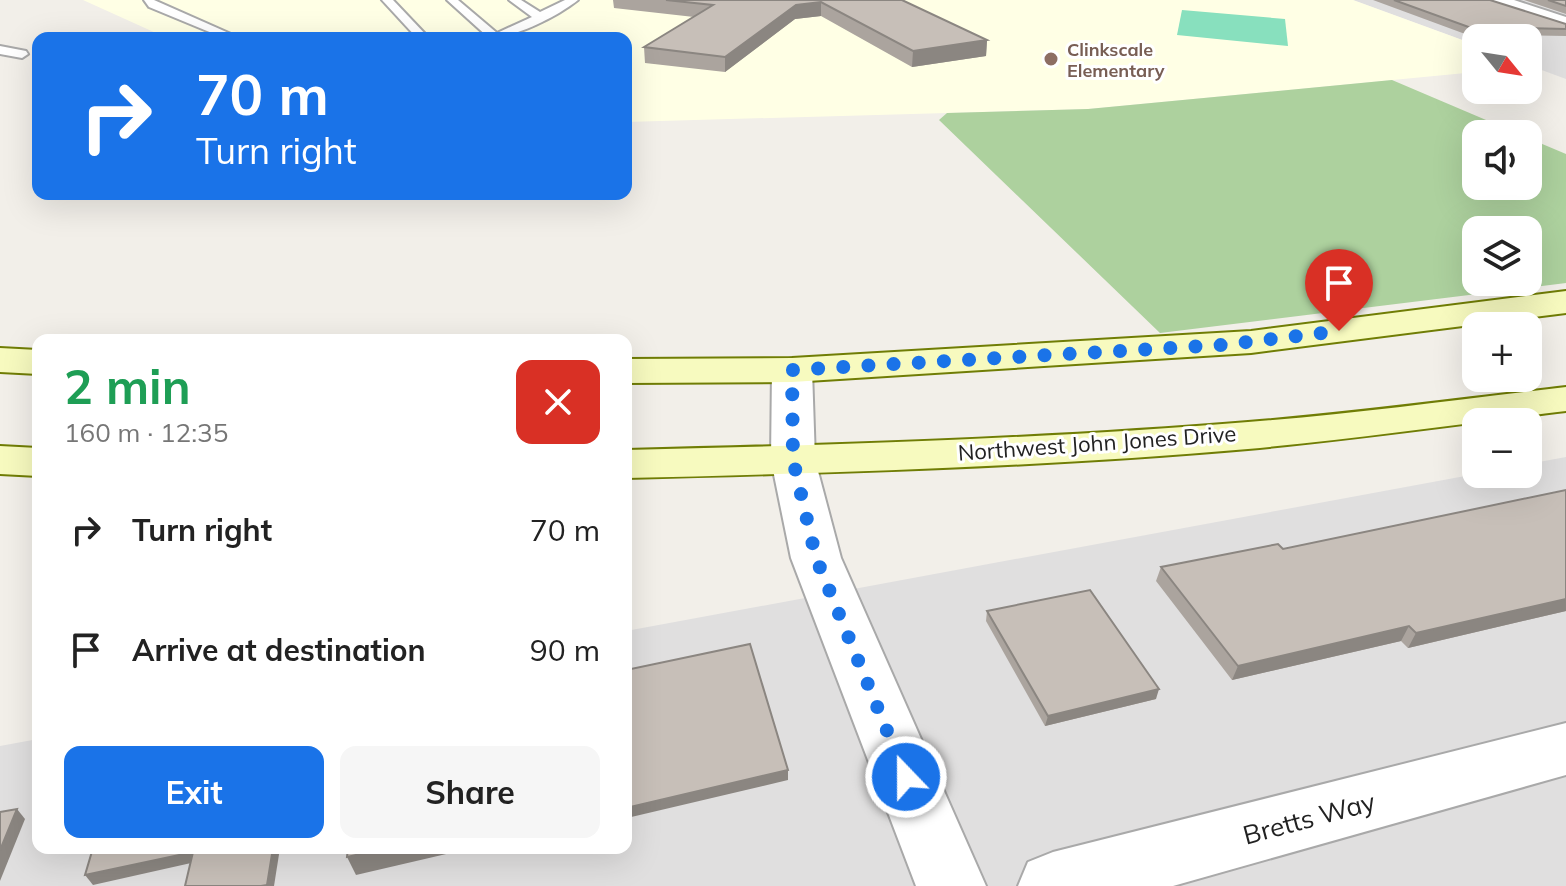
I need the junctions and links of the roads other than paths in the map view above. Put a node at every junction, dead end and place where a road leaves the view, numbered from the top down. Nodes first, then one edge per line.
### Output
1 (149, 0) edge
2 (387, 0) edge
3 (452, 0) edge
4 (514, 0) edge
5 (573, 0) edge
6 (1495, 0) edge
7 (541, 18) junction
8 (1566, 24) edge
9 (219, 32) edge
10 (417, 32) edge
11 (489, 32) edge
12 (510, 32) edge
13 (0, 50) edge
14 (22, 54) dead end
15 (1566, 302) edge
16 (0, 360) edge
17 (32, 362) edge
18 (792, 370) junction
19 (632, 371) edge
20 (1566, 399) edge
21 (0, 460) edge
22 (793, 460) junction
23 (32, 462) edge
24 (632, 464) edge
25 (1566, 749) edge
26 (951, 886) edge
27 (1053, 886) edge

1 - 9 lane
2 - 10 lane
3 - 11 lane
4 - 7 lane
5 - 7 lane
6 - 8 street
7 - 12 lane
13 - 14 lane
15 - 18 main road
16 - 17 main road
18 - 19 main road
18 - 22 street
20 - 22 main road, Northwest John Jones Drive
21 - 23 main road
22 - 24 main road, Northwest John Jones Drive
22 - 26 street
25 - 27 street, Bretts Way

